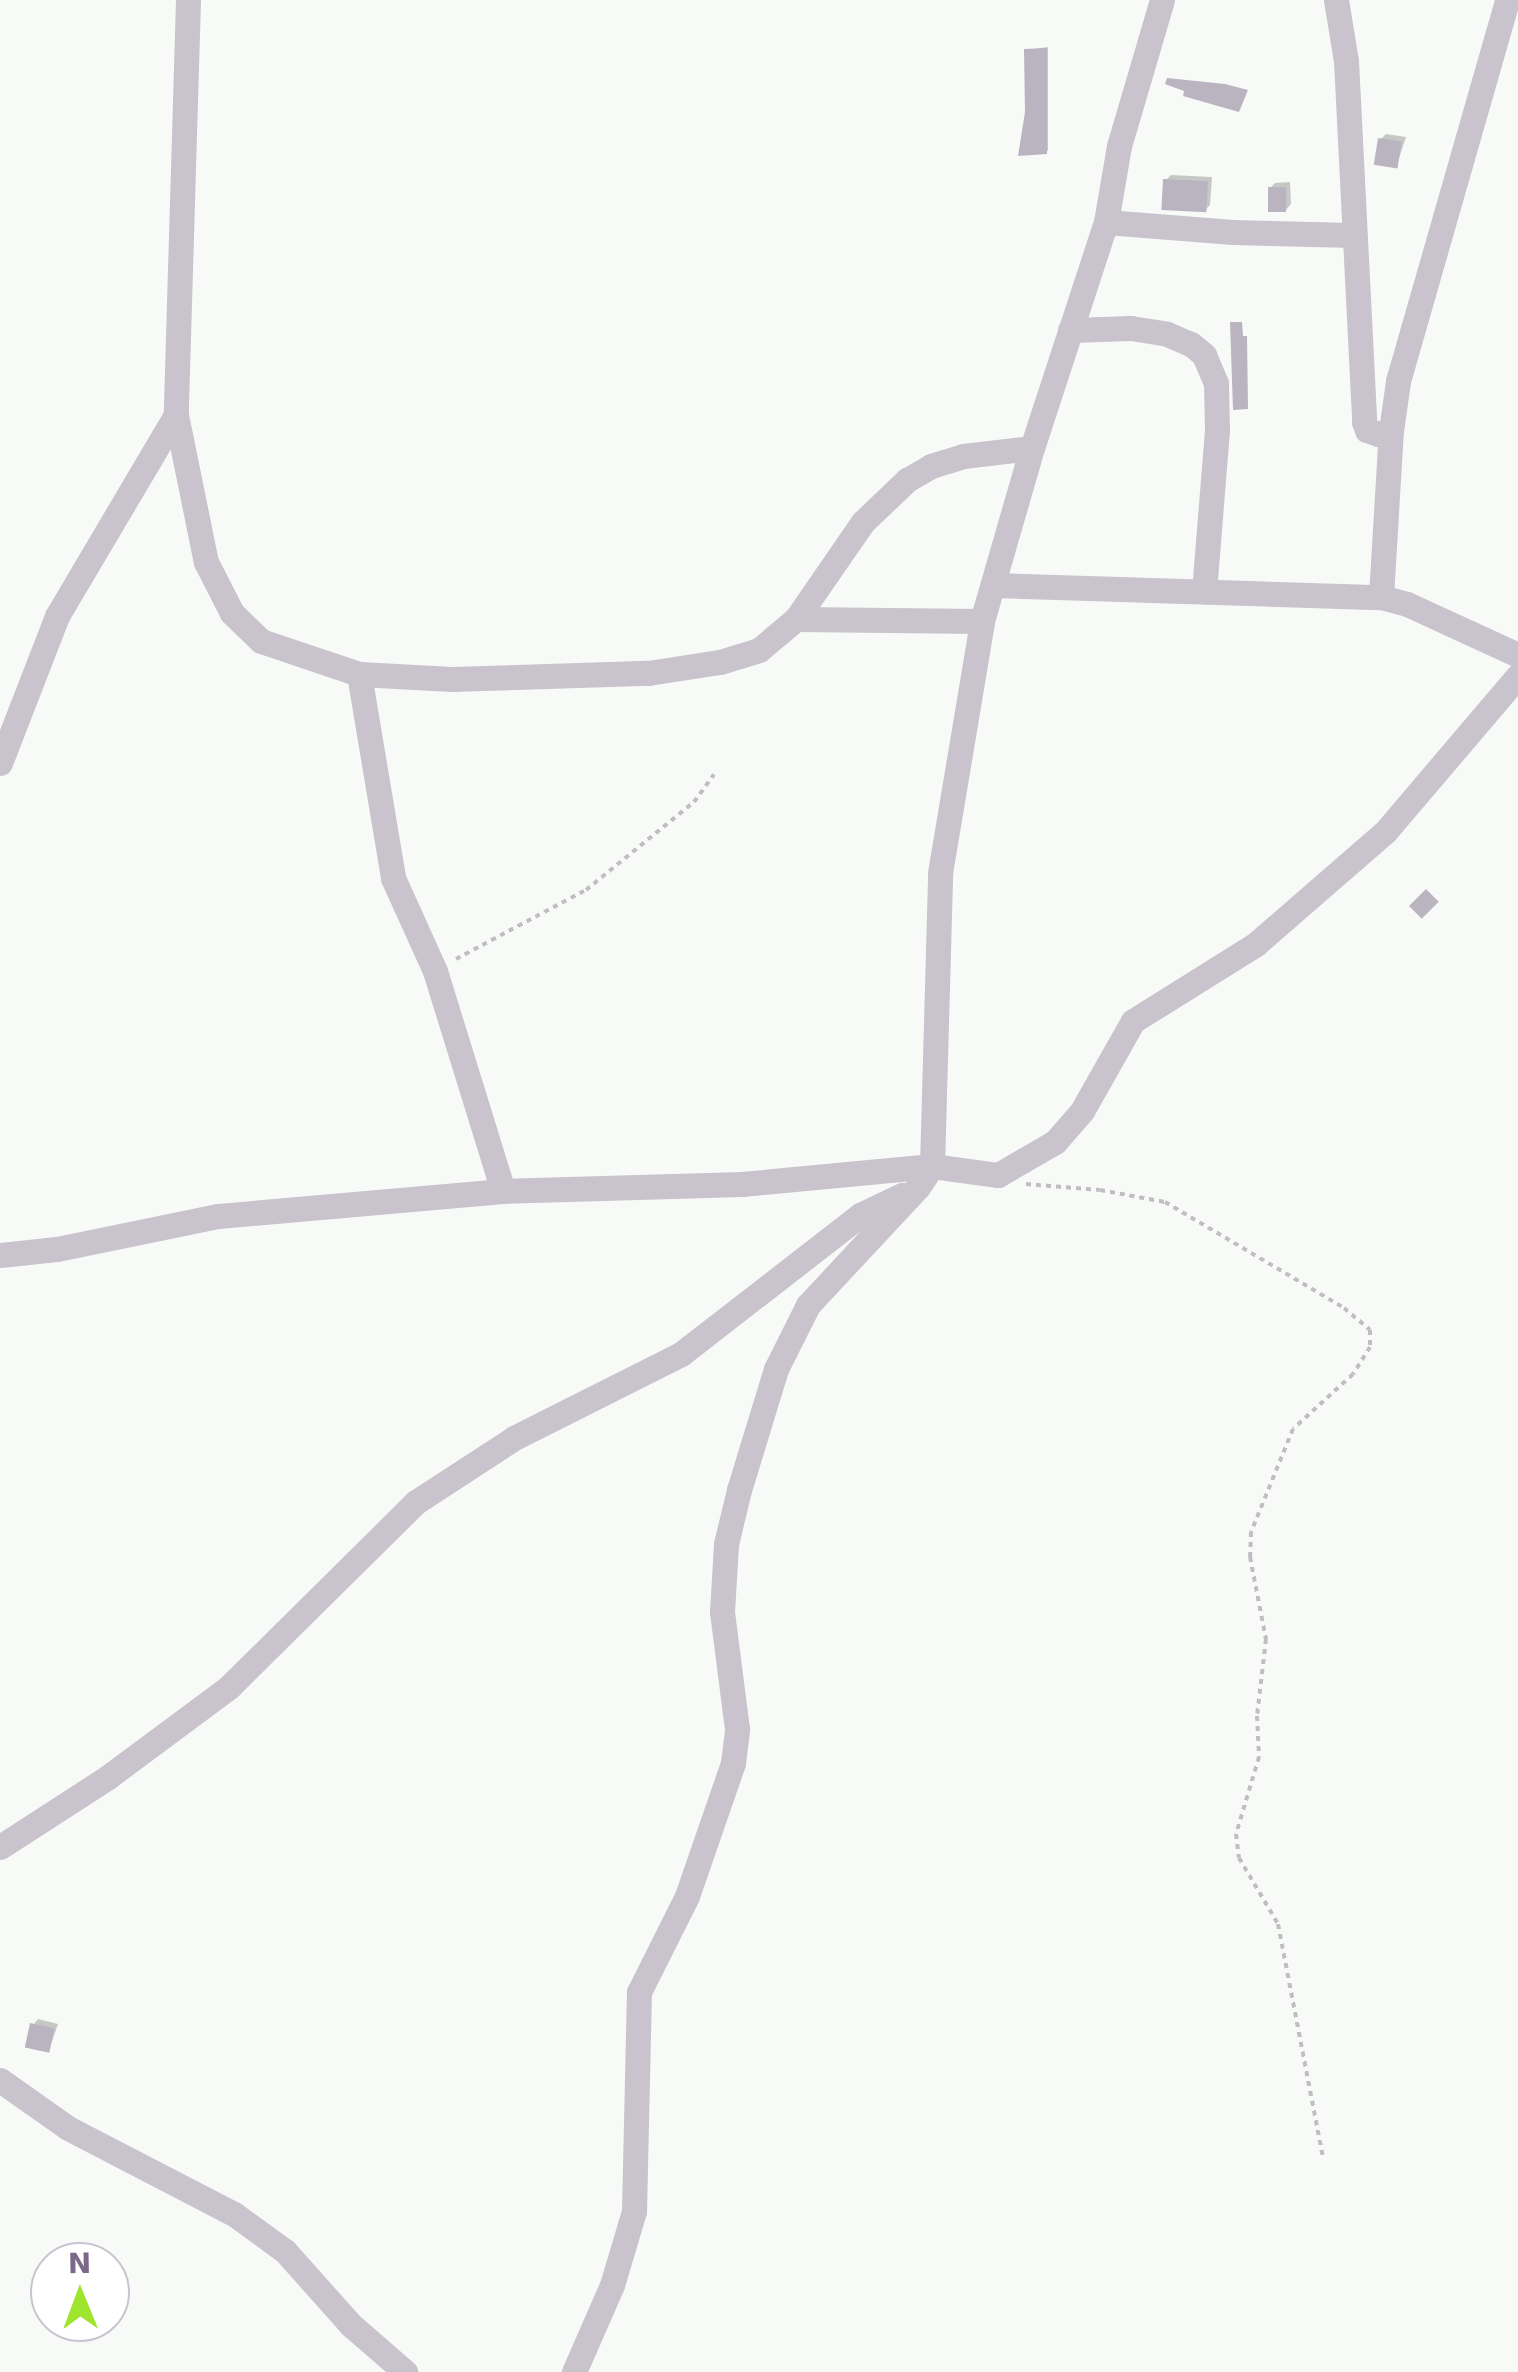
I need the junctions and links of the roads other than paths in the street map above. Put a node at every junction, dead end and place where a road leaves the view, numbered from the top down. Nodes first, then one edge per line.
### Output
1 (188, 0) edge
2 (1162, 0) edge
3 (1336, 0) edge
4 (1508, 0) edge
5 (1508, 40) edge
6 (1106, 222) junction
7 (1352, 234) junction
8 (1070, 330) junction
9 (176, 415) junction
10 (1390, 430) junction
11 (1032, 448) junction
12 (993, 585) junction
13 (1204, 590) junction
14 (1381, 597) junction
15 (796, 619) junction
16 (982, 621) junction
17 (1518, 654) edge
18 (359, 674) junction
19 (1518, 676) edge
20 (0, 763) edge
21 (925, 1176) junction
22 (503, 1190) junction
23 (0, 1255) edge
24 (0, 1847) edge
25 (0, 2080) edge
26 (405, 2372) edge
27 (574, 2372) edge

1 - 9 street
2 - 6 street
3 - 7 street
4 - 5 street
5 - 10 street
6 - 7 street
6 - 8 street
7 - 10 street
8 - 11 street
8 - 13 street
9 - 18 street
9 - 20 street
10 - 14 street
11 - 12 street
11 - 15 street
12 - 13 street
12 - 16 street
13 - 14 street
14 - 17 street
15 - 16 street
15 - 18 street
16 - 21 street
18 - 22 street
19 - 21 street
21 - 22 street
21 - 24 street
21 - 27 street
22 - 23 street
25 - 26 street

